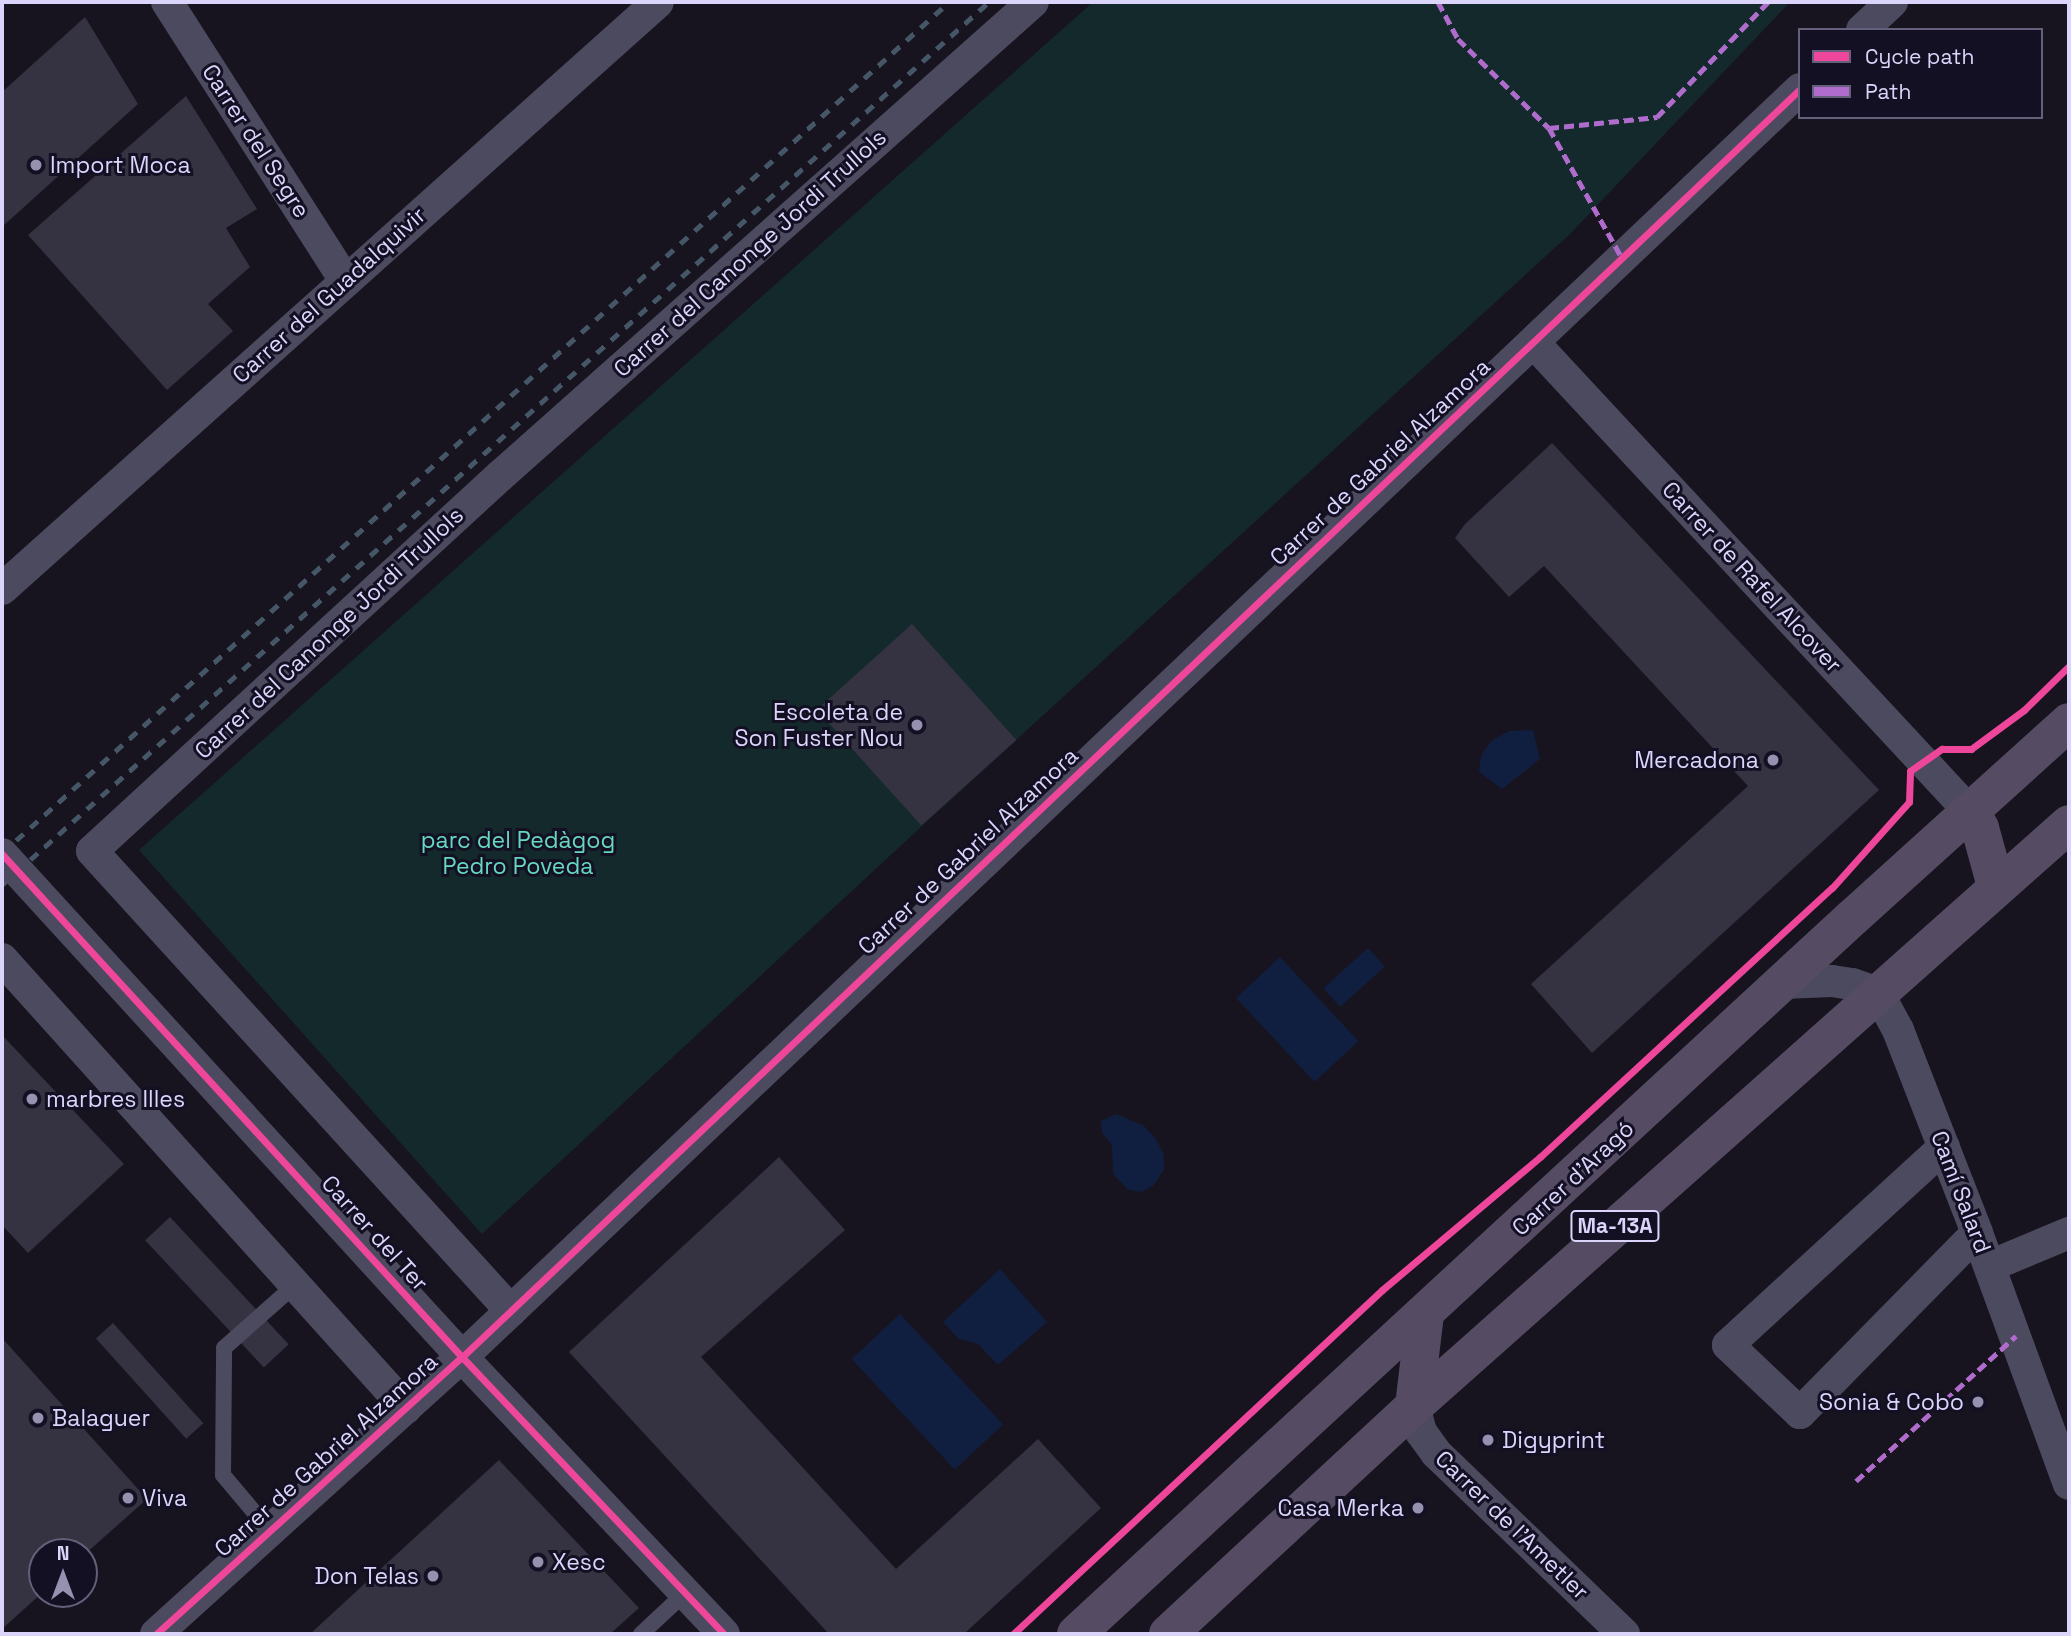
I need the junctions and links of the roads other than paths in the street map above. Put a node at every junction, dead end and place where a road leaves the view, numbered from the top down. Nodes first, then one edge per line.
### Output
1 (167, 2) edge
2 (658, 2) edge
3 (1032, 2) edge
4 (1892, 2) edge
5 (1864, 28) edge
6 (1798, 91) edge
7 (345, 280) junction
8 (1534, 343) junction
9 (2, 589) edge
10 (2069, 722) edge
11 (1969, 811) junction
12 (2069, 824) edge
13 (2, 854) edge
14 (1996, 886) junction
15 (2, 959) edge
16 (1784, 984) junction
17 (1878, 993) junction
18 (1944, 1147) junction
19 (1977, 1233) junction
20 (2069, 1233) edge
21 (1990, 1266) junction
22 (295, 1285) junction
23 (511, 1311) junction
24 (1425, 1314) junction
25 (462, 1357) junction
26 (1414, 1406) junction
27 (406, 1408) junction
28 (2069, 1484) edge
29 (270, 1531) junction
30 (685, 1593) junction
31 (156, 1634) edge
32 (641, 1634) edge
33 (724, 1634) edge
34 (1076, 1634) edge
35 (1168, 1634) edge
36 (1624, 1634) edge

1 - 7 street, Carrer del Segre
2 - 7 street, Carrer del Guadalquivir
3 - 23 street, Carrer del Canonge Jordi Trullols
4 - 5 street
6 - 8 street, Carrer de Gabriel Alzamora
7 - 9 street, Carrer del Guadalquivir
8 - 11 street, Carrer de Rafel Alcover
8 - 23 street, Carrer de Gabriel Alzamora
10 - 11 main road, Carrer d'Aragó / Ma-13A
11 - 14 main road
11 - 16 main road, Carrer d'Aragó / Ma-13A
12 - 14 main road, Ma-13A
13 - 25 street, Carrer del Ter, bridge
14 - 17 main road, Ma-13A
15 - 22 street
16 - 17 street
16 - 24 main road, Carrer d'Aragó / Ma-13A
17 - 18 street, Camí Salard
17 - 26 main road, Ma-13A
18 - 19 street, Camí Salard
18 - 19 street
19 - 21 street, Camí Salard
20 - 21 street
21 - 28 street, Camí Salard
22 - 27 street
22 - 29 lane
23 - 25 street, Carrer de Gabriel Alzamora
24 - 26 main road
24 - 34 main road, Carrer d'Aragó / Ma-13A
25 - 27 street, Carrer de Gabriel Alzamora
25 - 30 street, Carrer del Ter
26 - 35 main road, Ma-13A
26 - 36 street, Carrer de l'Ametler
27 - 29 street, Carrer de Gabriel Alzamora
29 - 31 street, Carrer de Gabriel Alzamora
30 - 32 lane
30 - 33 street, Carrer del Ter

